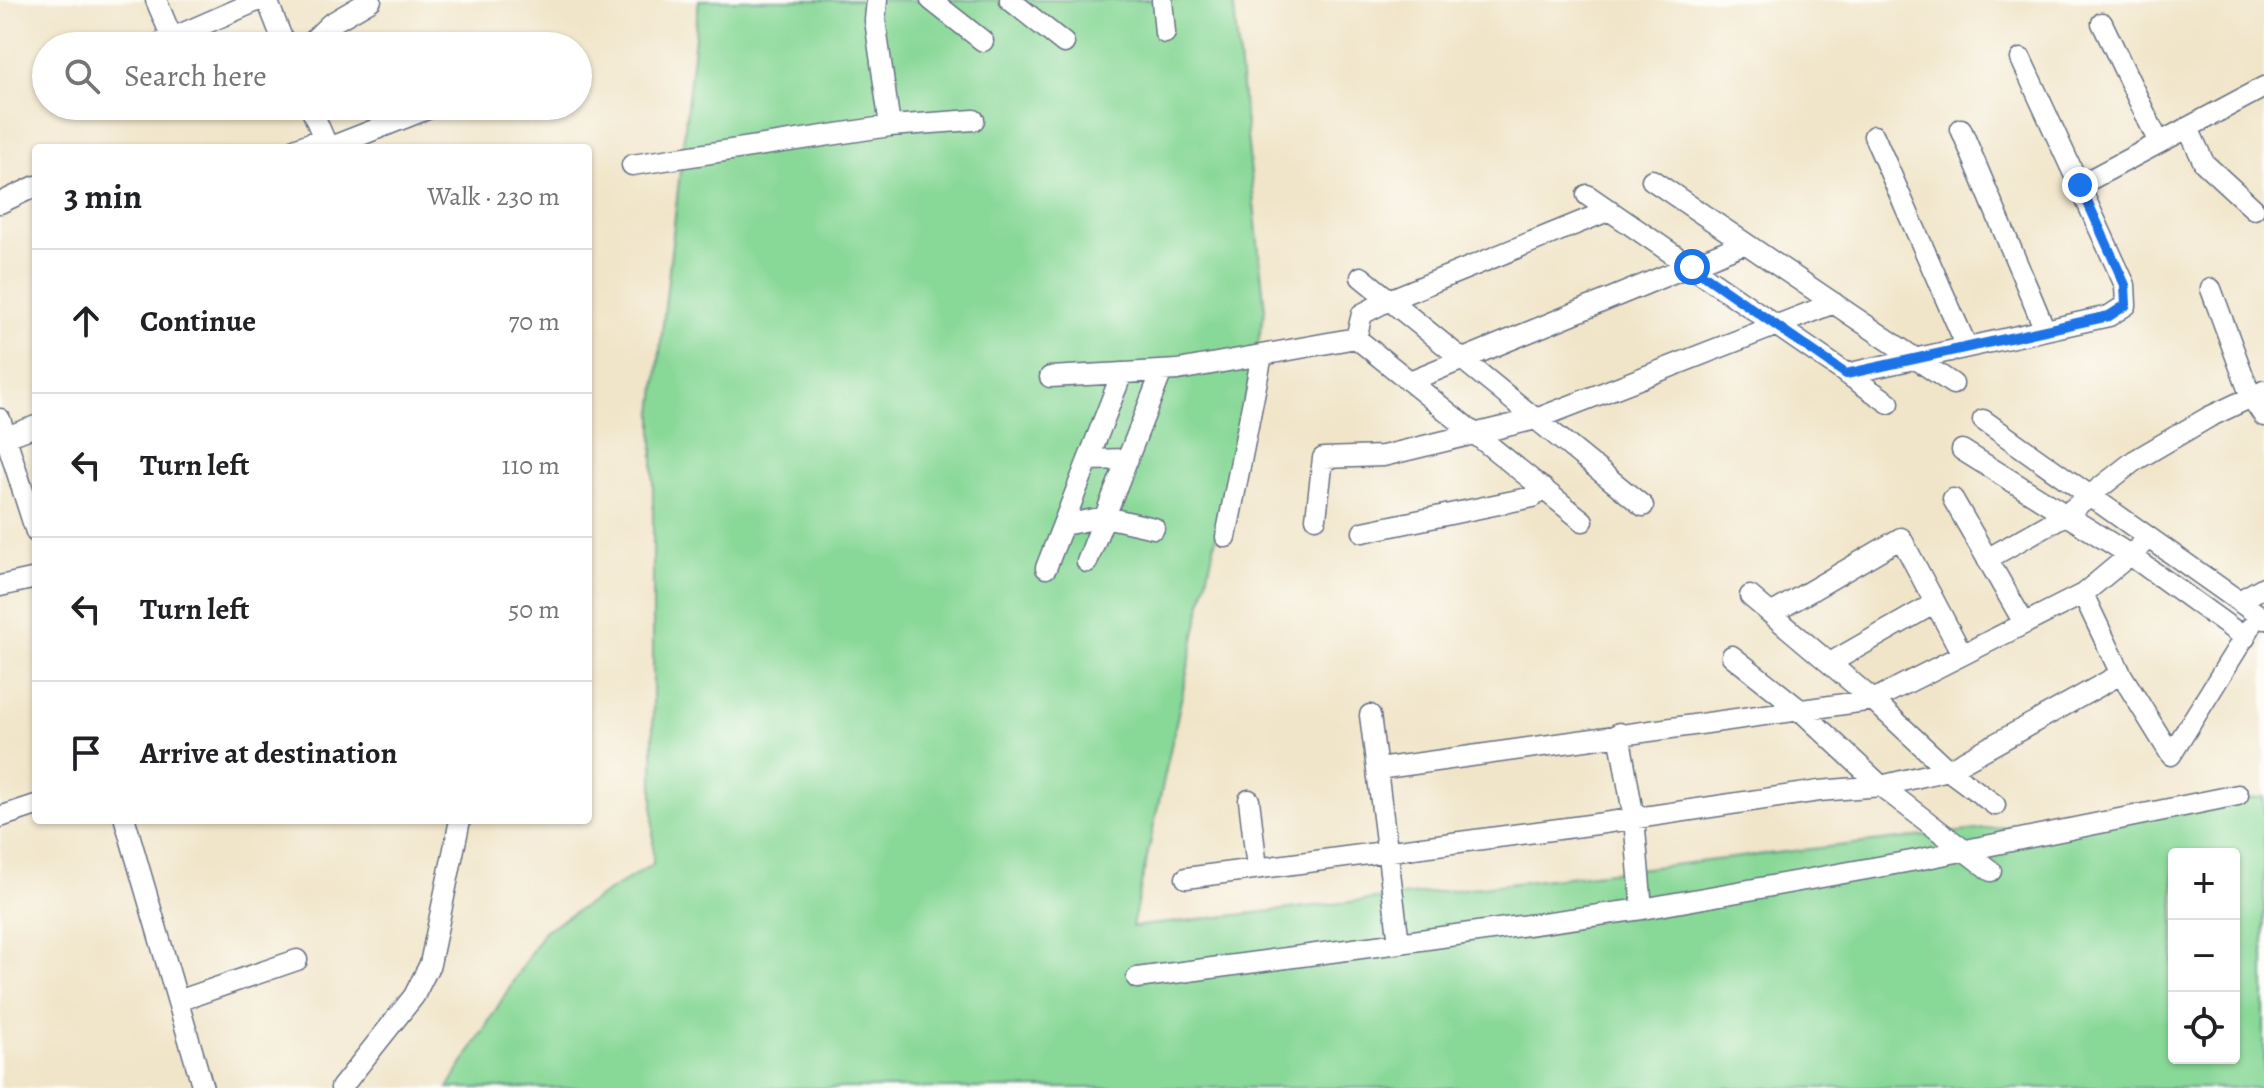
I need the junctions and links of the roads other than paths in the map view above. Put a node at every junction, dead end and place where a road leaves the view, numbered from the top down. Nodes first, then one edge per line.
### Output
1 (156, 0) edge
2 (259, 0) edge
3 (267, 0) edge
4 (371, 0) edge
5 (877, 0) edge
6 (931, 0) edge
7 (1010, 0) edge
8 (1162, 0) edge
9 (2102, 23) dead end
10 (161, 32) edge
11 (186, 32) edge
12 (280, 32) edge
13 (322, 32) edge
14 (1165, 33) dead end
15 (983, 41) dead end
16 (1064, 43) dead end
17 (2021, 59) dead end
18 (2264, 87) edge
19 (316, 120) edge
20 (395, 120) edge
21 (974, 120) dead end
22 (890, 126) junction
23 (2188, 128) junction
24 (1961, 129) dead end
25 (1874, 136) dead end
26 (2159, 143) junction
27 (327, 144) edge
28 (632, 165) dead end
29 (1652, 180) dead end
30 (2080, 185) junction
31 (32, 188) edge
32 (1587, 195) dead end
33 (0, 203) edge
34 (2254, 209) dead end
35 (1610, 210) junction
36 (1745, 243) junction
37 (1692, 267) junction
38 (1361, 277) dead end
39 (2211, 289) dead end
40 (1389, 300) junction
41 (1834, 303) junction
42 (1777, 326) junction
43 (2045, 330) junction
44 (1356, 338) junction
45 (1967, 347) junction
46 (1262, 355) junction
47 (1463, 359) junction
48 (1915, 359) junction
49 (1162, 371) junction
50 (1122, 373) junction
51 (1846, 374) junction
52 (1050, 377) dead end
53 (1410, 381) junction
54 (1953, 384) dead end
55 (2258, 394) edge
56 (1889, 403) dead end
57 (2264, 416) edge
58 (1536, 419) junction
59 (1983, 420) dead end
60 (32, 426) edge
61 (3, 428) edge
62 (1472, 431) junction
63 (1962, 450) dead end
64 (1128, 459) junction
65 (1088, 460) junction
66 (1543, 488) junction
67 (2087, 495) junction
68 (1953, 499) dead end
69 (1643, 506) dead end
70 (2065, 515) junction
71 (1105, 517) junction
72 (1316, 518) dead end
73 (32, 519) edge
74 (1583, 521) dead end
75 (1063, 525) junction
76 (1154, 528) dead end
77 (1363, 532) dead end
78 (1226, 537) dead end
79 (2149, 539) junction
80 (2130, 555) junction
81 (1987, 559) junction
82 (1087, 562) dead end
83 (1046, 568) dead end
84 (32, 579) edge
85 (0, 586) edge
86 (2264, 587) edge
87 (2083, 594) junction
88 (1750, 596) dead end
89 (2239, 601) junction
90 (1935, 603) junction
91 (1771, 614) junction
92 (2261, 617) edge
93 (2024, 623) junction
94 (2245, 638) junction
95 (1962, 654) junction
96 (1732, 656) dead end
97 (1830, 663) junction
98 (2121, 674) junction
99 (1873, 700) junction
100 (1799, 709) junction
101 (1370, 715) dead end
102 (1619, 733) junction
103 (1378, 769) junction
104 (1948, 770) junction
105 (1881, 786) junction
106 (2238, 795) dead end
107 (1249, 800) dead end
108 (1995, 805) dead end
109 (32, 806) edge
110 (0, 817) edge
111 (1634, 819) junction
112 (126, 824) edge
113 (459, 824) edge
114 (1964, 850) junction
115 (1386, 851) junction
116 (1257, 868) junction
117 (1991, 871) dead end
118 (1186, 878) dead end
119 (1642, 909) junction
120 (1399, 943) junction
121 (297, 960) dead end
122 (1137, 978) dead end
123 (178, 1001) junction
124 (203, 1088) edge
125 (341, 1088) edge

1 - 10 street
2 - 11 street
3 - 12 street
4 - 13 street
5 - 22 street
6 - 15 street
7 - 16 street
8 - 14 street
9 - 26 street
17 - 30 street
18 - 23 street
19 - 27 street
20 - 27 street
21 - 22 street
22 - 28 street
23 - 26 street
23 - 34 street
24 - 43 street
25 - 45 street
26 - 30 street
29 - 36 street
30 - 43 street
31 - 33 street
32 - 35 street
35 - 37 street
35 - 40 street
36 - 37 street
36 - 41 street
37 - 42 street
37 - 47 street
38 - 40 street
39 - 55 street
40 - 44 street
40 - 47 street
41 - 42 street
41 - 48 street
42 - 51 street
42 - 58 street
43 - 45 street
44 - 46 street
44 - 53 street
45 - 48 street
46 - 49 street
46 - 78 street
47 - 53 street
47 - 58 street
48 - 51 street
48 - 54 street
49 - 50 street
49 - 64 street
50 - 52 street
50 - 65 street
51 - 56 street
53 - 62 street
55 - 57 street
55 - 67 street
58 - 62 street
58 - 69 street
59 - 67 street
60 - 61 street
61 - 73 street
62 - 66 street
62 - 72 street
63 - 70 street
64 - 65 street
64 - 71 street
65 - 75 street
66 - 74 street
66 - 77 street
67 - 70 street
67 - 79 street
68 - 81 street
70 - 80 street
70 - 81 street
71 - 75 street
71 - 76 street
71 - 82 street
75 - 83 street
79 - 80 street
79 - 89 street
80 - 87 street
80 - 94 street
81 - 93 street
84 - 85 street
86 - 89 street
87 - 93 street
87 - 98 street
88 - 91 street
89 - 92 street
90 - 91 street
90 - 95 street
90 - 97 street
91 - 97 street
92 - 94 street
93 - 95 street
94 - 98 street
95 - 99 street
96 - 100 street
97 - 99 street
98 - 104 street
99 - 100 street
99 - 104 street
100 - 102 street
100 - 105 street
101 - 103 street
102 - 103 street
102 - 111 street
103 - 115 street
104 - 105 street
104 - 108 street
105 - 111 street
105 - 114 street
106 - 114 street
107 - 116 street
109 - 110 street
111 - 115 street
111 - 119 street
112 - 123 street
113 - 125 street
114 - 117 street
114 - 119 street
115 - 116 street
115 - 120 street
116 - 118 street
119 - 120 street
120 - 122 street
121 - 123 street
123 - 124 street

